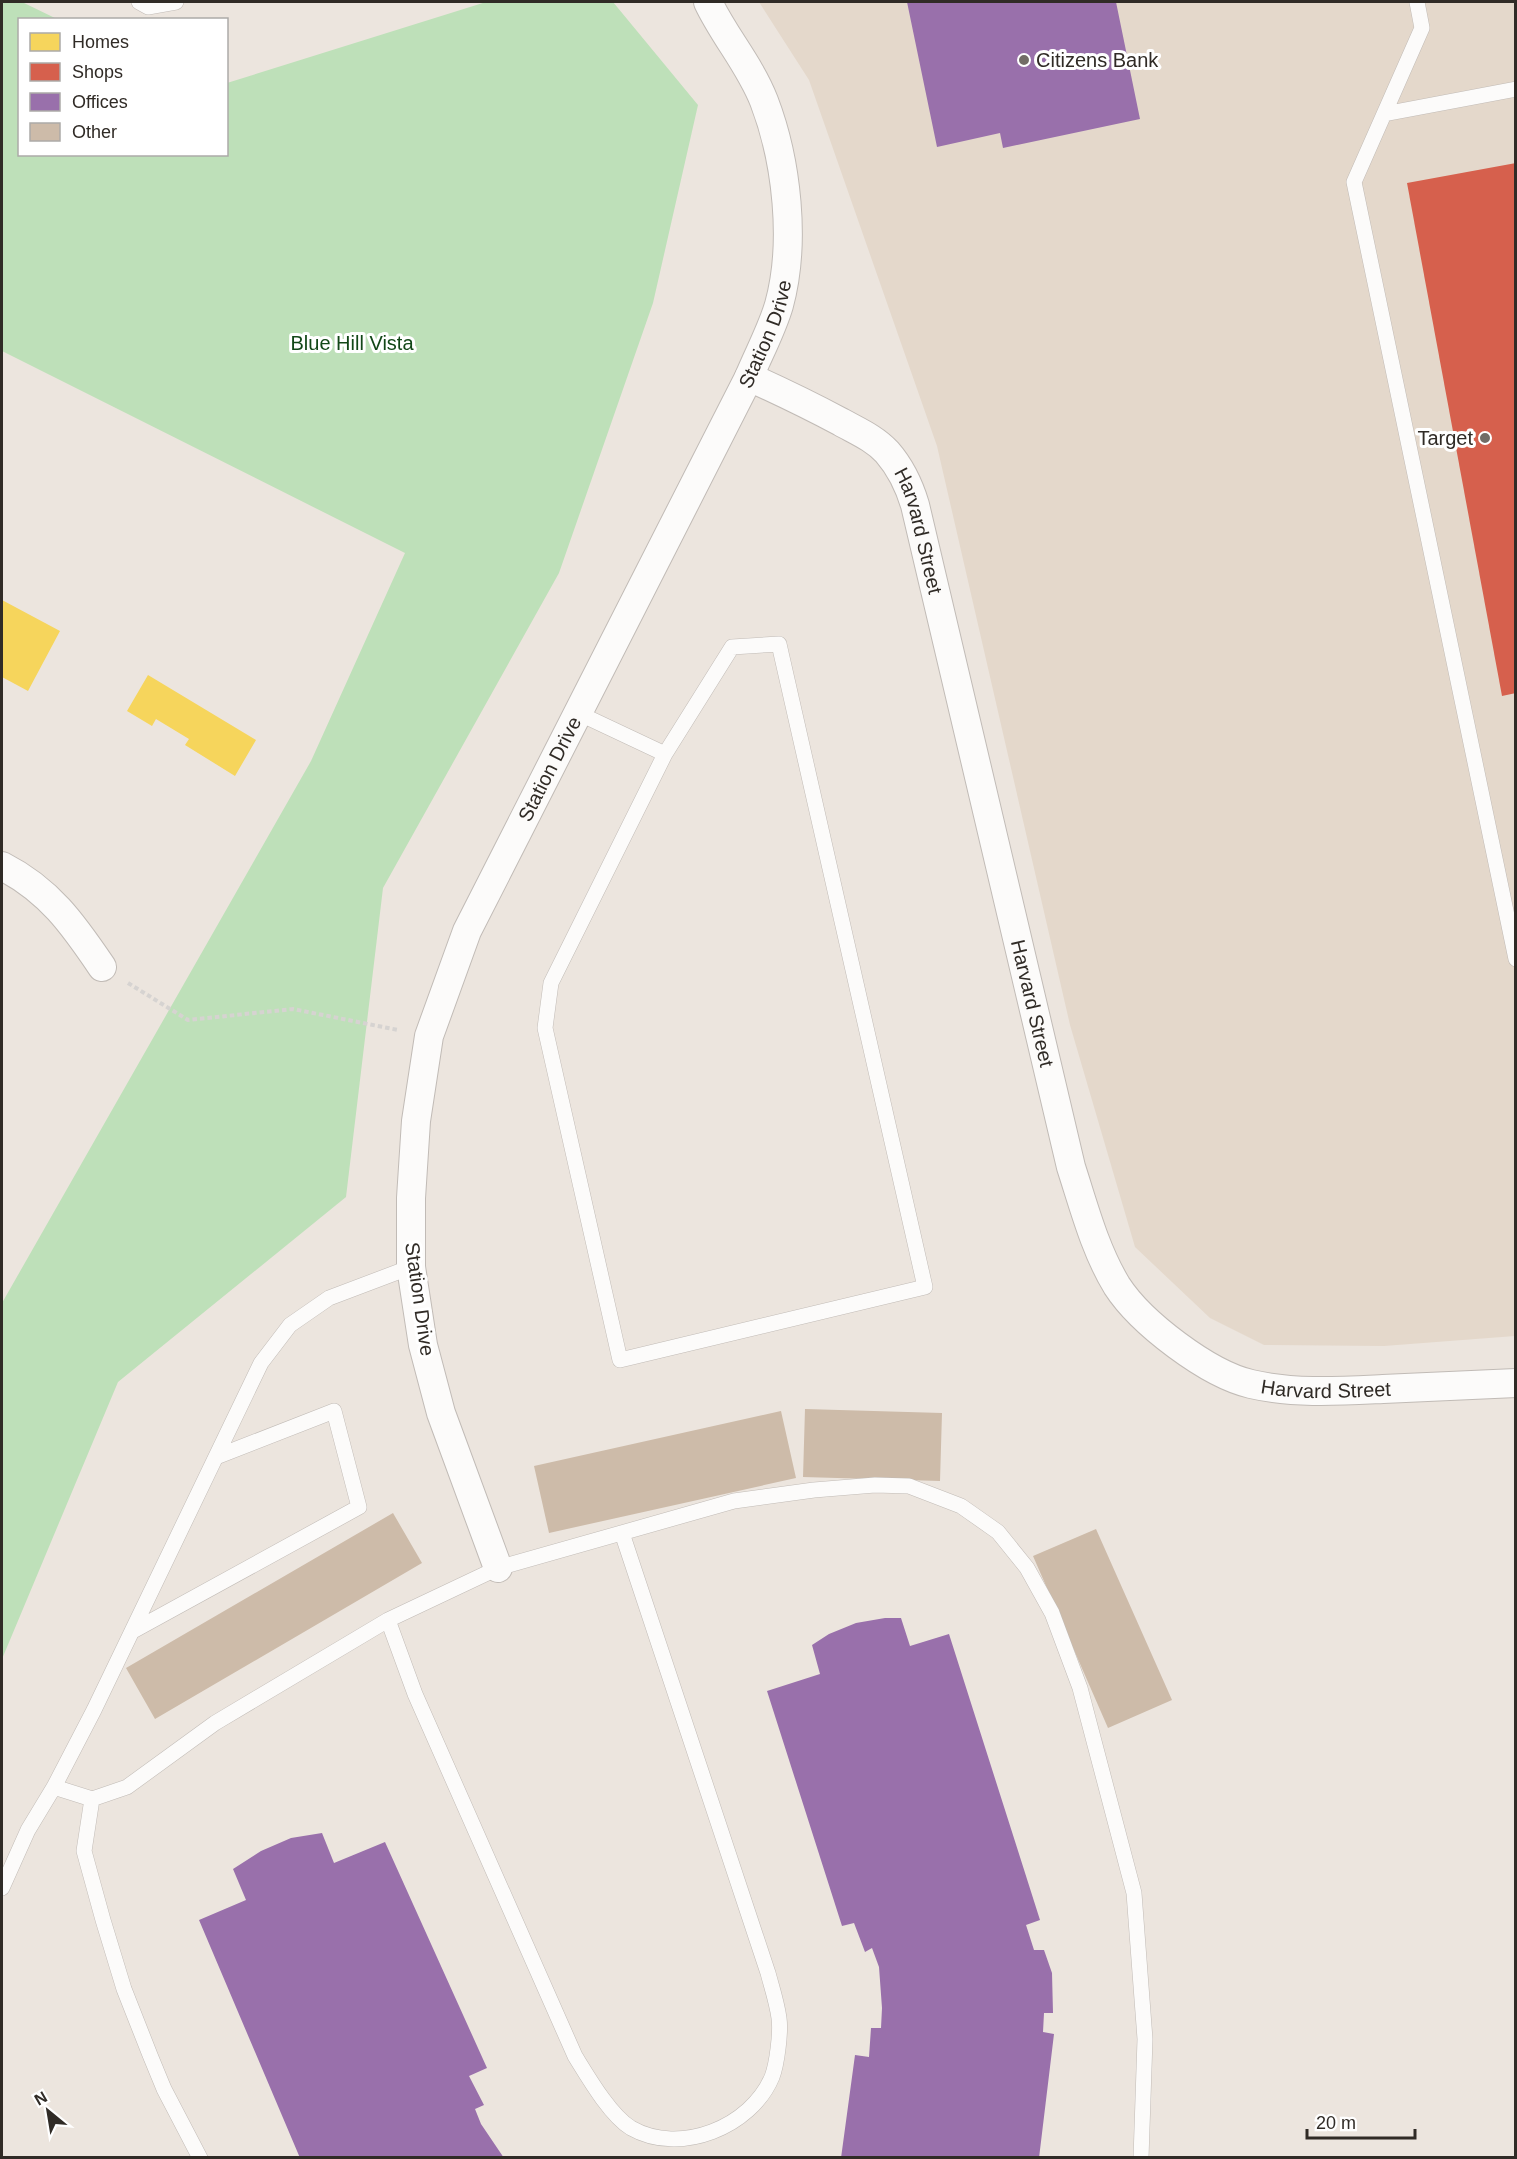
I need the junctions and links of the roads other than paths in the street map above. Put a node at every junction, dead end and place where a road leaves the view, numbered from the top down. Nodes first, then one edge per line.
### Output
1 (140, 2) edge
2 (176, 2) edge
3 (708, 2) edge
4 (1417, 2) edge
5 (1515, 89) edge
6 (1384, 114) junction
7 (749, 377) junction
8 (578, 712) junction
9 (665, 754) junction
10 (2, 866) edge
11 (1515, 959) edge
12 (102, 967) road end
13 (411, 1268) junction
14 (1515, 1383) edge
15 (216, 1457) junction
16 (622, 1533) junction
17 (498, 1568) junction
18 (388, 1620) junction
19 (133, 1630) junction
20 (54, 1787) junction
21 (92, 1799) junction
22 (2, 1888) edge
23 (200, 2157) edge
24 (1141, 2157) edge

1 - 2 lane
3 - 7 street, Station Drive
4 - 6 lane
5 - 6 lane
6 - 11 lane
7 - 8 street, Station Drive
7 - 14 street, Harvard Street
8 - 9 lane
8 - 13 street, Station Drive
9 - 9 lane
10 - 12 street
13 - 15 lane
13 - 17 street, Station Drive
15 - 19 lane
15 - 19 lane
16 - 17 lane
16 - 18 lane
16 - 24 lane
17 - 18 lane
18 - 21 lane
19 - 20 lane
20 - 21 lane
20 - 22 lane
21 - 23 lane

